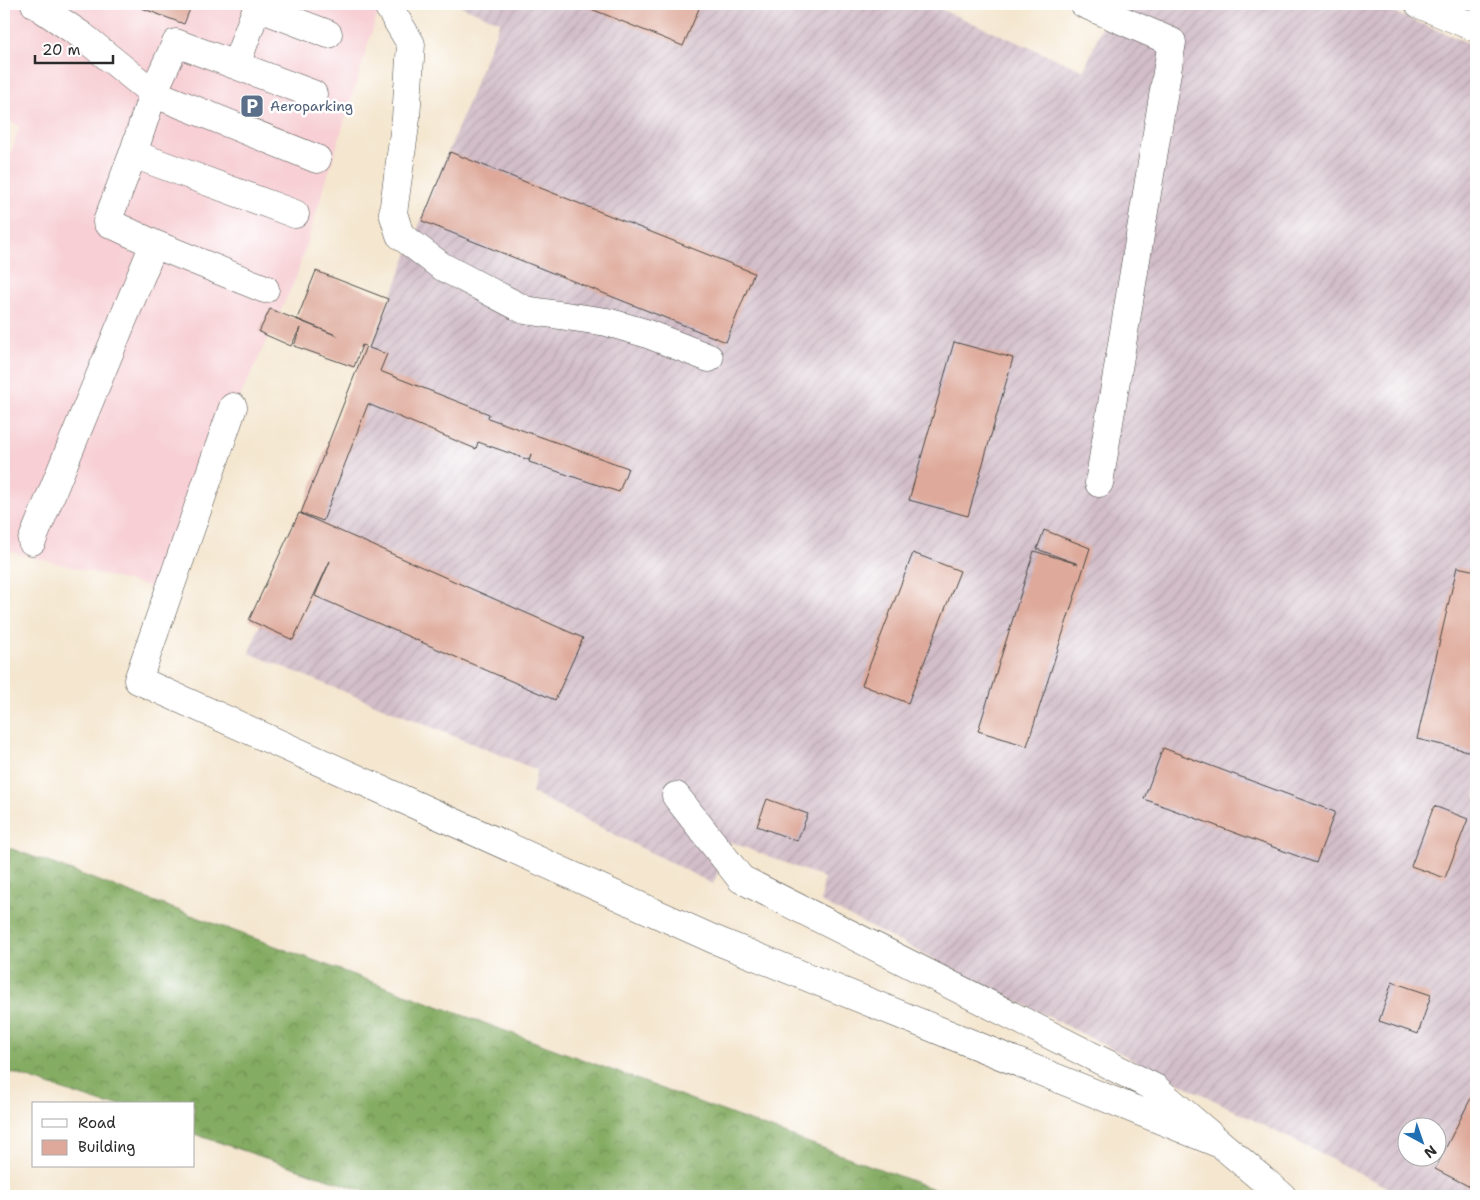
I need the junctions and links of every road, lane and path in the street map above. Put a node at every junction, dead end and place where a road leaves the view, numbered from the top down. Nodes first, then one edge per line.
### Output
1 (35, 4) edge
2 (388, 4) edge
3 (1084, 4) edge
4 (1418, 4) edge
5 (1476, 28) edge
6 (328, 34) dead end
7 (236, 65) junction
8 (153, 93) junction
9 (313, 94) dead end
10 (133, 154) junction
11 (317, 159) dead end
12 (296, 214) dead end
13 (154, 244) junction
14 (265, 289) dead end
15 (709, 358) dead end
16 (233, 407) dead end
17 (1099, 483) dead end
18 (32, 541) dead end
19 (676, 796) dead end
20 (1220, 1144) junction
21 (1282, 1196) edge

1 - 8 lane
2 - 15 lane
3 - 17 lane
4 - 5 lane
6 - 7 lane
7 - 8 lane
7 - 9 lane
8 - 10 lane
8 - 11 lane
10 - 12 lane
10 - 13 lane
13 - 14 lane
13 - 18 lane
16 - 20 lane
19 - 20 lane
20 - 21 lane

